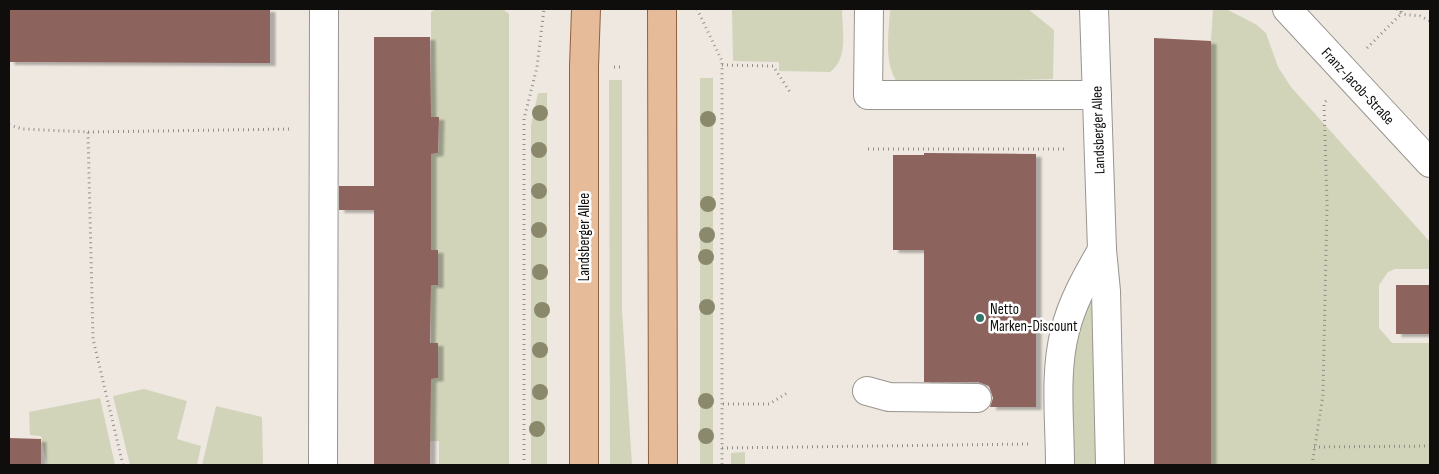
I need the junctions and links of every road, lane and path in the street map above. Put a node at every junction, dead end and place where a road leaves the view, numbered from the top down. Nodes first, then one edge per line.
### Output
1 (324, 9) edge
2 (544, 9) edge
3 (586, 9) edge
4 (662, 9) edge
5 (698, 9) edge
6 (869, 9) edge
7 (1094, 9) edge
8 (1287, 9) edge
9 (1397, 9) edge
10 (1401, 9) edge
11 (1401, 14) junction
12 (1430, 21) edge
13 (722, 66) junction
14 (1351, 79) junction
15 (790, 92) dead end
16 (1097, 95) junction
17 (9, 125) edge
18 (324, 128) junction
19 (88, 132) junction
20 (868, 149) dead end
21 (1099, 150) junction
22 (1430, 162) edge
23 (1102, 250) junction
24 (867, 391) dead end
25 (789, 392) dead end
26 (977, 398) dead end
27 (723, 404) junction
28 (1430, 446) edge
29 (1314, 447) junction
30 (722, 448) junction
31 (1060, 454) edge
32 (123, 465) edge
33 (323, 465) edge
34 (524, 465) edge
35 (584, 465) edge
36 (664, 465) edge
37 (722, 465) edge
38 (1110, 465) edge
39 (1312, 465) edge

1 - 18 street
2 - 34 path
3 - 35 main road, Landsberger Allee
4 - 36 main road
5 - 13 path
6 - 16 street
7 - 16 street, Landsberger Allee
8 - 14 street, Franz-Jacob-Straße
9 - 11 path
10 - 11 path
11 - 12 path
11 - 14 path
13 - 15 path
13 - 27 path
14 - 22 street, Franz-Jacob-Straße
14 - 29 path
16 - 21 street, Landsberger Allee
17 - 19 path
18 - 19 path
18 - 33 street
19 - 32 path
20 - 21 path
21 - 23 street, Landsberger Allee
23 - 31 street
23 - 38 street, Landsberger Allee
24 - 26 street
25 - 27 path
27 - 30 path
28 - 29 path
29 - 39 path
30 - 31 path
30 - 37 path

